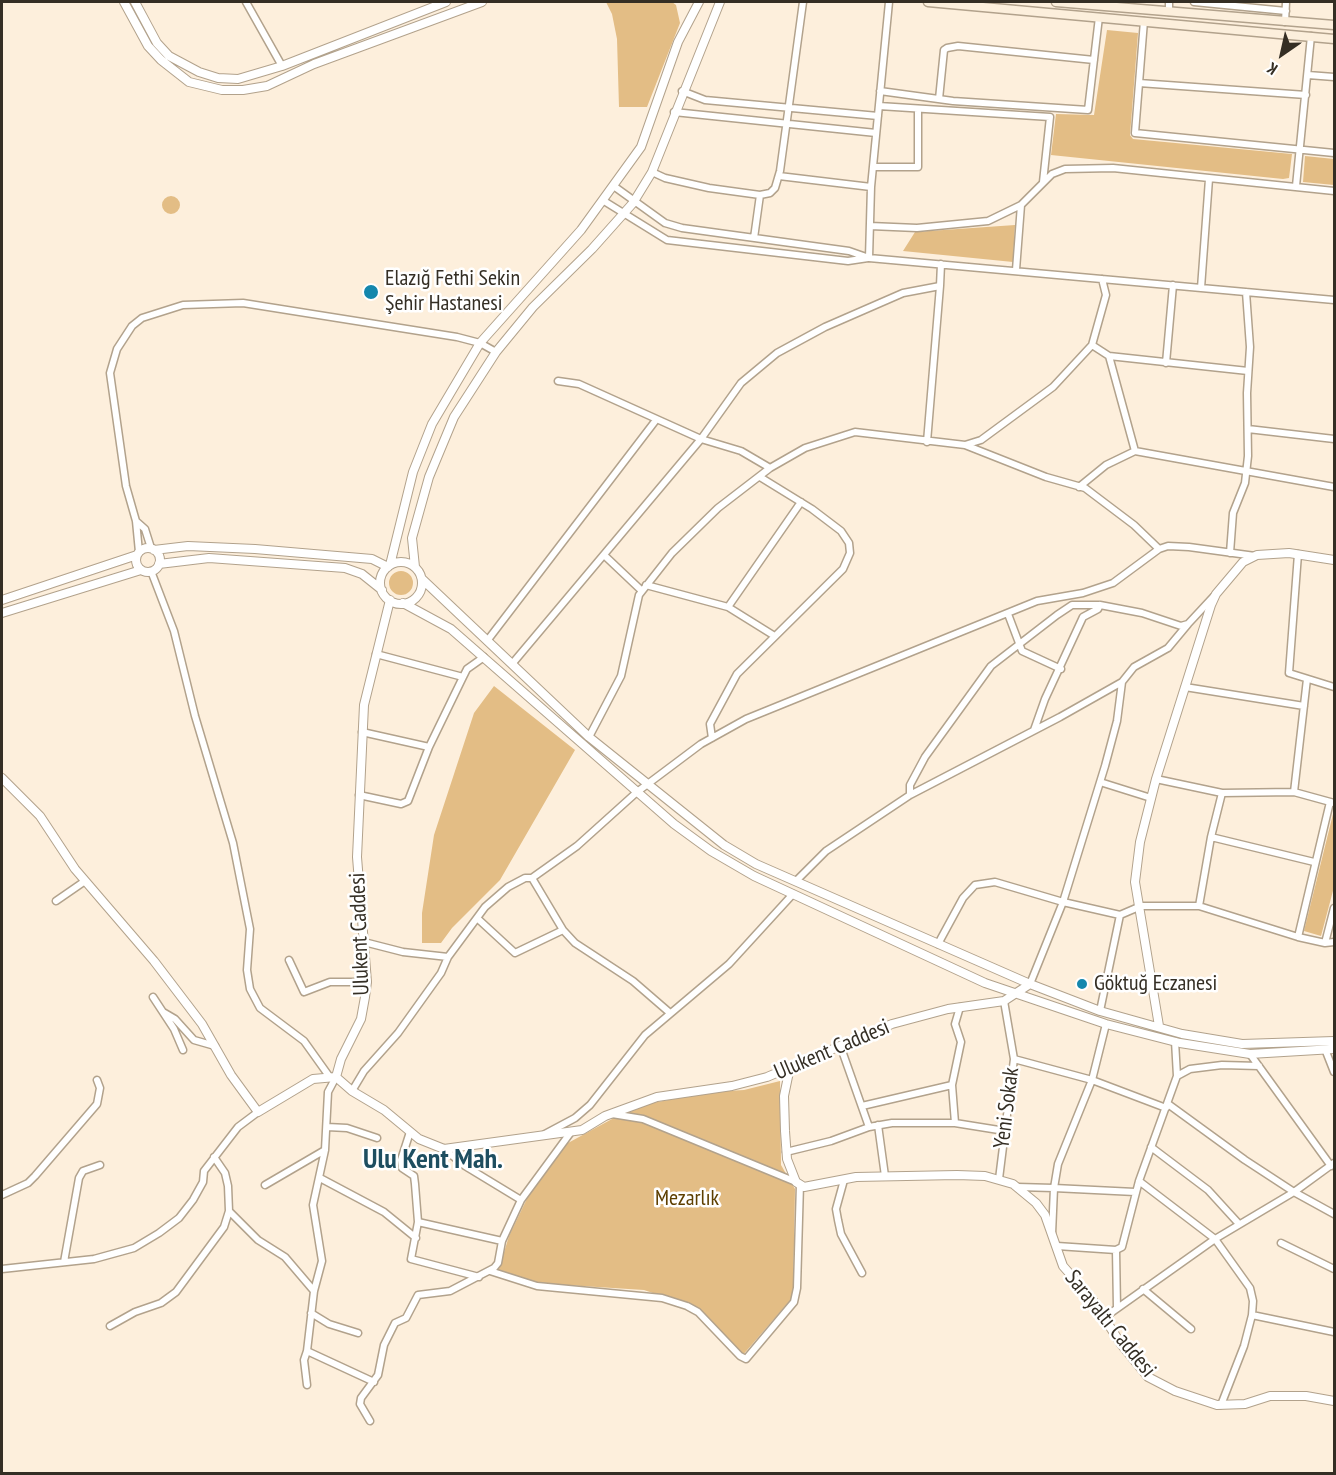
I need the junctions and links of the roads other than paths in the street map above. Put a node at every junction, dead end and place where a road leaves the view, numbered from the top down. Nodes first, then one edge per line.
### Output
1 (124, 2) edge
2 (135, 2) edge
3 (246, 2) edge
4 (446, 2) edge
5 (482, 2) edge
6 (699, 2) edge
7 (720, 2) edge
8 (804, 2) edge
9 (889, 2) edge
10 (928, 2) edge
11 (1056, 2) edge
12 (1169, 2) edge
13 (1194, 2) edge
14 (1212, 2) edge
15 (1286, 2) edge
16 (1105, 4) edge
17 (1240, 4) edge
18 (1286, 11) junction
19 (1169, 12) junction
20 (1211, 16) junction
21 (1099, 17) junction
22 (1144, 21) junction
23 (1285, 22) junction
24 (1335, 25) edge
25 (1311, 36) junction
26 (1335, 39) edge
27 (1094, 60) junction
28 (282, 66) junction
29 (1308, 75) junction
30 (1335, 77) edge
31 (1139, 84) junction
32 (682, 91) junction
33 (880, 92) junction
34 (1306, 95) junction
35 (939, 99) junction
36 (879, 106) junction
37 (789, 108) junction
38 (918, 110) junction
39 (674, 112) junction
40 (878, 116) junction
41 (787, 125) junction
42 (876, 133) junction
43 (1301, 150) junction
44 (1335, 153) edge
45 (873, 167) junction
46 (652, 172) junction
47 (779, 176) junction
48 (1209, 179) junction
49 (1043, 183) junction
50 (1296, 186) junction
51 (615, 187) junction
52 (871, 187) junction
53 (1335, 191) edge
54 (760, 195) junction
55 (604, 201) junction
56 (633, 202) junction
57 (1021, 205) junction
58 (622, 215) junction
59 (870, 226) junction
60 (754, 237) junction
61 (869, 258) junction
62 (941, 264) junction
63 (1017, 270) junction
64 (1102, 279) junction
65 (1173, 285) junction
66 (940, 286) junction
67 (1201, 288) junction
68 (1246, 292) junction
69 (1335, 300) edge
70 (480, 343) junction
71 (1092, 345) junction
72 (496, 352) junction
73 (1109, 356) junction
74 (1166, 363) junction
75 (1248, 371) junction
76 (558, 381) dead end
77 (656, 420) junction
78 (1248, 429) junction
79 (701, 439) junction
80 (1335, 439) edge
81 (927, 442) junction
82 (965, 445) junction
83 (1135, 452) junction
84 (770, 468) junction
85 (1246, 471) junction
86 (760, 477) junction
87 (1079, 487) junction
88 (1335, 487) edge
89 (801, 502) junction
90 (136, 521) junction
91 (153, 549) junction
92 (1159, 549) junction
93 (138, 553) junction
94 (1230, 553) junction
95 (1298, 554) junction
96 (604, 555) junction
97 (1255, 556) junction
98 (1335, 560) edge
99 (159, 564) junction
100 (389, 566) junction
101 (415, 567) junction
102 (141, 570) junction
103 (151, 571) junction
104 (422, 579) junction
105 (644, 588) junction
106 (382, 590) junction
107 (1216, 594) junction
108 (2, 600) edge
109 (390, 600) junction
110 (403, 603) junction
111 (1100, 605) junction
112 (728, 607) junction
113 (2, 613) edge
114 (1008, 614) junction
115 (1188, 624) junction
116 (773, 635) junction
117 (487, 641) junction
118 (1017, 644) junction
119 (376, 654) junction
120 (484, 657) junction
121 (512, 664) junction
122 (1060, 669) junction
123 (463, 677) junction
124 (1307, 679) junction
125 (1122, 682) junction
126 (1185, 687) junction
127 (1335, 687) edge
128 (1304, 706) junction
129 (1034, 730) junction
130 (362, 732) junction
131 (589, 737) junction
132 (712, 738) junction
133 (429, 747) junction
134 (2, 778) edge
135 (1156, 779) junction
136 (1100, 782) junction
137 (647, 786) junction
138 (638, 792) junction
139 (1294, 792) junction
140 (1222, 793) junction
141 (359, 795) junction
142 (910, 795) junction
143 (1151, 798) junction
144 (1332, 803) edge
145 (1211, 837) junction
146 (1314, 862) junction
147 (532, 878) junction
148 (796, 880) junction
149 (85, 881) junction
150 (793, 894) junction
151 (56, 901) dead end
152 (1063, 902) junction
153 (1141, 906) junction
154 (1199, 906) junction
155 (1335, 908) edge
156 (1120, 915) junction
157 (477, 918) junction
158 (563, 930) junction
159 (1298, 938) junction
160 (364, 942) junction
161 (1335, 942) edge
162 (1325, 943) junction
163 (938, 944) junction
164 (448, 957) junction
165 (290, 960) dead end
166 (366, 982) junction
167 (1030, 984) junction
168 (1017, 995) junction
169 (153, 997) dead end
170 (1004, 1001) junction
171 (960, 1007) junction
172 (1100, 1011) junction
173 (163, 1012) junction
174 (670, 1013) junction
175 (1106, 1024) junction
176 (1159, 1026) junction
177 (1175, 1041) junction
178 (1335, 1041) edge
179 (840, 1045) junction
180 (215, 1046) junction
181 (1335, 1048) edge
182 (1325, 1049) junction
183 (183, 1050) dead end
184 (1250, 1054) junction
185 (1014, 1059) junction
186 (1259, 1066) junction
187 (790, 1067) junction
188 (1335, 1072) edge
189 (1177, 1076) junction
190 (333, 1077) junction
191 (97, 1080) dead end
192 (1092, 1080) junction
193 (952, 1085) junction
194 (352, 1091) junction
195 (862, 1106) junction
196 (1167, 1106) junction
197 (258, 1112) junction
198 (610, 1114) junction
199 (955, 1123) junction
200 (878, 1125) junction
201 (327, 1127) junction
202 (869, 1127) junction
203 (1005, 1131) junction
204 (410, 1132) junction
205 (571, 1132) junction
206 (541, 1136) junction
207 (377, 1138) dead end
208 (1152, 1147) junction
209 (444, 1149) junction
210 (325, 1150) junction
211 (786, 1152) junction
212 (214, 1157) junction
213 (1333, 1164) edge
214 (100, 1165) dead end
215 (885, 1176) junction
216 (320, 1178) junction
217 (999, 1179) junction
218 (844, 1180) junction
219 (1139, 1181) junction
220 (798, 1183) junction
221 (265, 1185) dead end
222 (1017, 1187) junction
223 (1054, 1188) junction
224 (1135, 1192) junction
225 (1294, 1192) junction
226 (2, 1195) edge
227 (521, 1200) junction
228 (229, 1211) junction
229 (1335, 1214) edge
230 (418, 1222) junction
231 (1239, 1224) junction
232 (1052, 1234) junction
233 (416, 1238) junction
234 (1215, 1239) junction
235 (502, 1241) junction
236 (1281, 1243) dead end
237 (1057, 1246) junction
238 (1116, 1250) junction
239 (64, 1262) junction
240 (2, 1269) edge
241 (1335, 1269) edge
242 (490, 1271) junction
243 (862, 1273) dead end
244 (479, 1277) junction
245 (1143, 1289) junction
246 (314, 1291) junction
247 (1117, 1308) junction
248 (311, 1313) junction
249 (1252, 1315) junction
250 (1105, 1317) junction
251 (110, 1326) dead end
252 (1191, 1329) dead end
253 (1335, 1332) edge
254 (358, 1333) dead end
255 (307, 1352) junction
256 (374, 1382) junction
257 (307, 1385) dead end
258 (1335, 1401) edge
259 (1221, 1405) junction
260 (370, 1421) dead end

1 - 5 street
2 - 28 street
3 - 28 street
4 - 28 street
6 - 51 street
7 - 32 street
8 - 37 street
9 - 33 street
10 - 21 main road
11 - 16 main road
12 - 19 street
13 - 14 street
14 - 17 street
14 - 20 street
15 - 18 street
16 - 19 main road
17 - 18 street
18 - 23 street
19 - 20 main road
20 - 23 main road
21 - 22 main road
21 - 27 street
22 - 25 main road
22 - 31 street
23 - 24 main road
25 - 26 main road
25 - 29 street
27 - 35 street
27 - 35 street
29 - 30 street
29 - 34 street
31 - 34 street
31 - 43 street
32 - 37 street
32 - 39 street
33 - 35 street
33 - 36 street
34 - 43 street
36 - 38 street
36 - 40 street
37 - 40 street
37 - 41 street
38 - 45 street
38 - 49 street
39 - 41 street
39 - 46 street
40 - 42 street
41 - 42 street
41 - 47 street
42 - 45 street
43 - 44 street
43 - 50 street
45 - 52 street
46 - 54 street
46 - 56 street
47 - 52 street
47 - 54 street
48 - 49 street
48 - 50 street
48 - 67 street
49 - 57 street
50 - 53 street
51 - 55 street
51 - 56 street
52 - 59 street
54 - 60 street
55 - 58 street
55 - 70 street
56 - 58 street
56 - 60 street
57 - 59 street
57 - 63 street
58 - 61 street
58 - 72 street
59 - 61 street
60 - 61 street
61 - 62 street
62 - 63 street
62 - 66 street
63 - 64 street
64 - 65 street
64 - 71 street
65 - 67 street
65 - 74 street
66 - 79 street
66 - 81 street
67 - 68 street
68 - 69 street
68 - 75 street
70 - 72 street
70 - 90 street
70 - 100 street
71 - 73 street
71 - 82 street
72 - 101 street
73 - 74 street
73 - 83 street
74 - 75 street
75 - 78 street
76 - 77 street
77 - 79 street
77 - 117 street
78 - 80 street
78 - 85 street
79 - 84 street
79 - 96 street
81 - 82 street
81 - 84 street
82 - 87 street
83 - 85 street
83 - 87 street
84 - 86 street
85 - 88 street
85 - 94 street
86 - 89 street
86 - 105 street
87 - 92 street
89 - 112 street
89 - 116 street
90 - 91 street
90 - 93 street
91 - 93 street
91 - 99 street
91 - 100 street
92 - 94 street
92 - 114 street
93 - 102 street
93 - 108 street
94 - 97 street
95 - 97 street
95 - 98 street
95 - 124 street
96 - 105 street
96 - 121 street
97 - 107 street
99 - 103 street
99 - 106 street
100 - 101 street
100 - 106 street
101 - 104 street
102 - 103 street
102 - 113 street
103 - 190 street
104 - 110 street
104 - 117 street
105 - 112 street
105 - 131 street
106 - 109 street
107 - 115 street
107 - 126 street
109 - 110 street
109 - 119 street, Ulukent Caddesi
110 - 120 street
111 - 115 street
111 - 118 street
111 - 122 street
112 - 116 street
114 - 118 street
114 - 132 street
115 - 125 street
116 - 132 street
117 - 121 street
118 - 122 street
118 - 142 street
119 - 123 street
119 - 130 street, Ulukent Caddesi
120 - 123 street
120 - 138 street
121 - 131 street
122 - 129 street
123 - 133 street
124 - 127 street
124 - 128 street
125 - 129 street
125 - 136 street
126 - 128 street
126 - 135 street
128 - 139 street
129 - 142 street
130 - 133 street
130 - 141 street, Ulukent Caddesi
131 - 137 street
132 - 137 street
133 - 141 street
134 - 149 street
135 - 140 street
135 - 143 street
136 - 143 street
136 - 152 street
137 - 138 street
137 - 148 street
138 - 147 street
138 - 150 street
139 - 140 street
139 - 144 street
140 - 145 street
141 - 160 street, Ulukent Caddesi
142 - 148 street
143 - 153 street
144 - 146 street
145 - 146 street
145 - 154 street
146 - 159 street
147 - 157 street
147 - 158 street
148 - 163 street
149 - 151 street
149 - 180 street
150 - 168 street
150 - 174 street
152 - 156 street
152 - 163 street
152 - 167 street
153 - 154 street
153 - 156 street
153 - 176 street
154 - 159 street
155 - 162 street
156 - 172 street
157 - 158 street
157 - 164 street
158 - 174 street
159 - 162 street
160 - 164 street
160 - 166 street, Ulukent Caddesi
161 - 162 street
163 - 167 street
164 - 194 street
165 - 166 street
166 - 190 street, Ulukent Caddesi
167 - 168 street, Ulukent Caddesi
167 - 172 street
168 - 170 street, Ulukent Caddesi
168 - 175 street
169 - 173 street
170 - 171 street, Ulukent Caddesi
170 - 185 street, Yeni Sokak
171 - 179 street, Ulukent Caddesi
171 - 193 street
172 - 176 street
173 - 180 street
173 - 183 street
174 - 206 street
175 - 177 street
175 - 192 street
176 - 178 street
177 - 184 street
177 - 189 street
179 - 187 street, Ulukent Caddesi
179 - 195 street
180 - 197 street
181 - 182 street
182 - 184 street
182 - 188 street
184 - 186 street
185 - 192 street
185 - 203 street, Yeni Sokak
186 - 189 street
186 - 213 street
187 - 198 street, Ulukent Caddesi
187 - 211 street
189 - 196 street
190 - 194 street
190 - 197 street
190 - 201 street
191 - 226 street
192 - 196 street
192 - 223 street
193 - 195 street
193 - 199 street
194 - 204 street
195 - 202 street
196 - 208 street
196 - 225 street
197 - 212 street
198 - 205 street, Ulukent Caddesi
198 - 220 street
199 - 200 street
199 - 203 street
200 - 202 street
200 - 215 street
201 - 207 street
201 - 210 street
202 - 211 street
203 - 217 street, Yeni Sokak
204 - 209 street
204 - 230 street
205 - 206 street, Ulukent Caddesi
205 - 227 street
206 - 209 street, Ulukent Caddesi
208 - 219 street
208 - 231 street
209 - 227 street
210 - 216 street
210 - 221 street
211 - 220 street
212 - 228 street
212 - 239 street
213 - 225 street
214 - 239 street
215 - 217 street, Sarayaltı Caddesi
215 - 218 street, Sarayaltı Caddesi
216 - 233 street
216 - 246 street
217 - 222 street, Sarayaltı Caddesi
218 - 220 street, Sarayaltı Caddesi
218 - 243 street
219 - 224 street
219 - 234 street
220 - 242 street
222 - 223 street
222 - 232 street, Sarayaltı Caddesi
223 - 224 street
223 - 232 street
224 - 238 street
225 - 229 street
225 - 231 street
227 - 235 street
228 - 246 street
228 - 251 street
230 - 233 street
230 - 235 street
231 - 234 street
232 - 237 street, Sarayaltı Caddesi
233 - 244 street
234 - 245 street
234 - 249 street
235 - 242 street
236 - 241 street
237 - 238 street
237 - 250 street, Sarayaltı Caddesi
238 - 247 street
239 - 240 street
242 - 244 street
244 - 256 street
245 - 247 street
245 - 252 street
246 - 248 street
247 - 250 street
248 - 254 street
248 - 255 street
249 - 253 street
249 - 259 street
250 - 259 street, Sarayaltı Caddesi
255 - 256 street
255 - 257 street
256 - 260 street
258 - 259 street, Sarayaltı Caddesi

